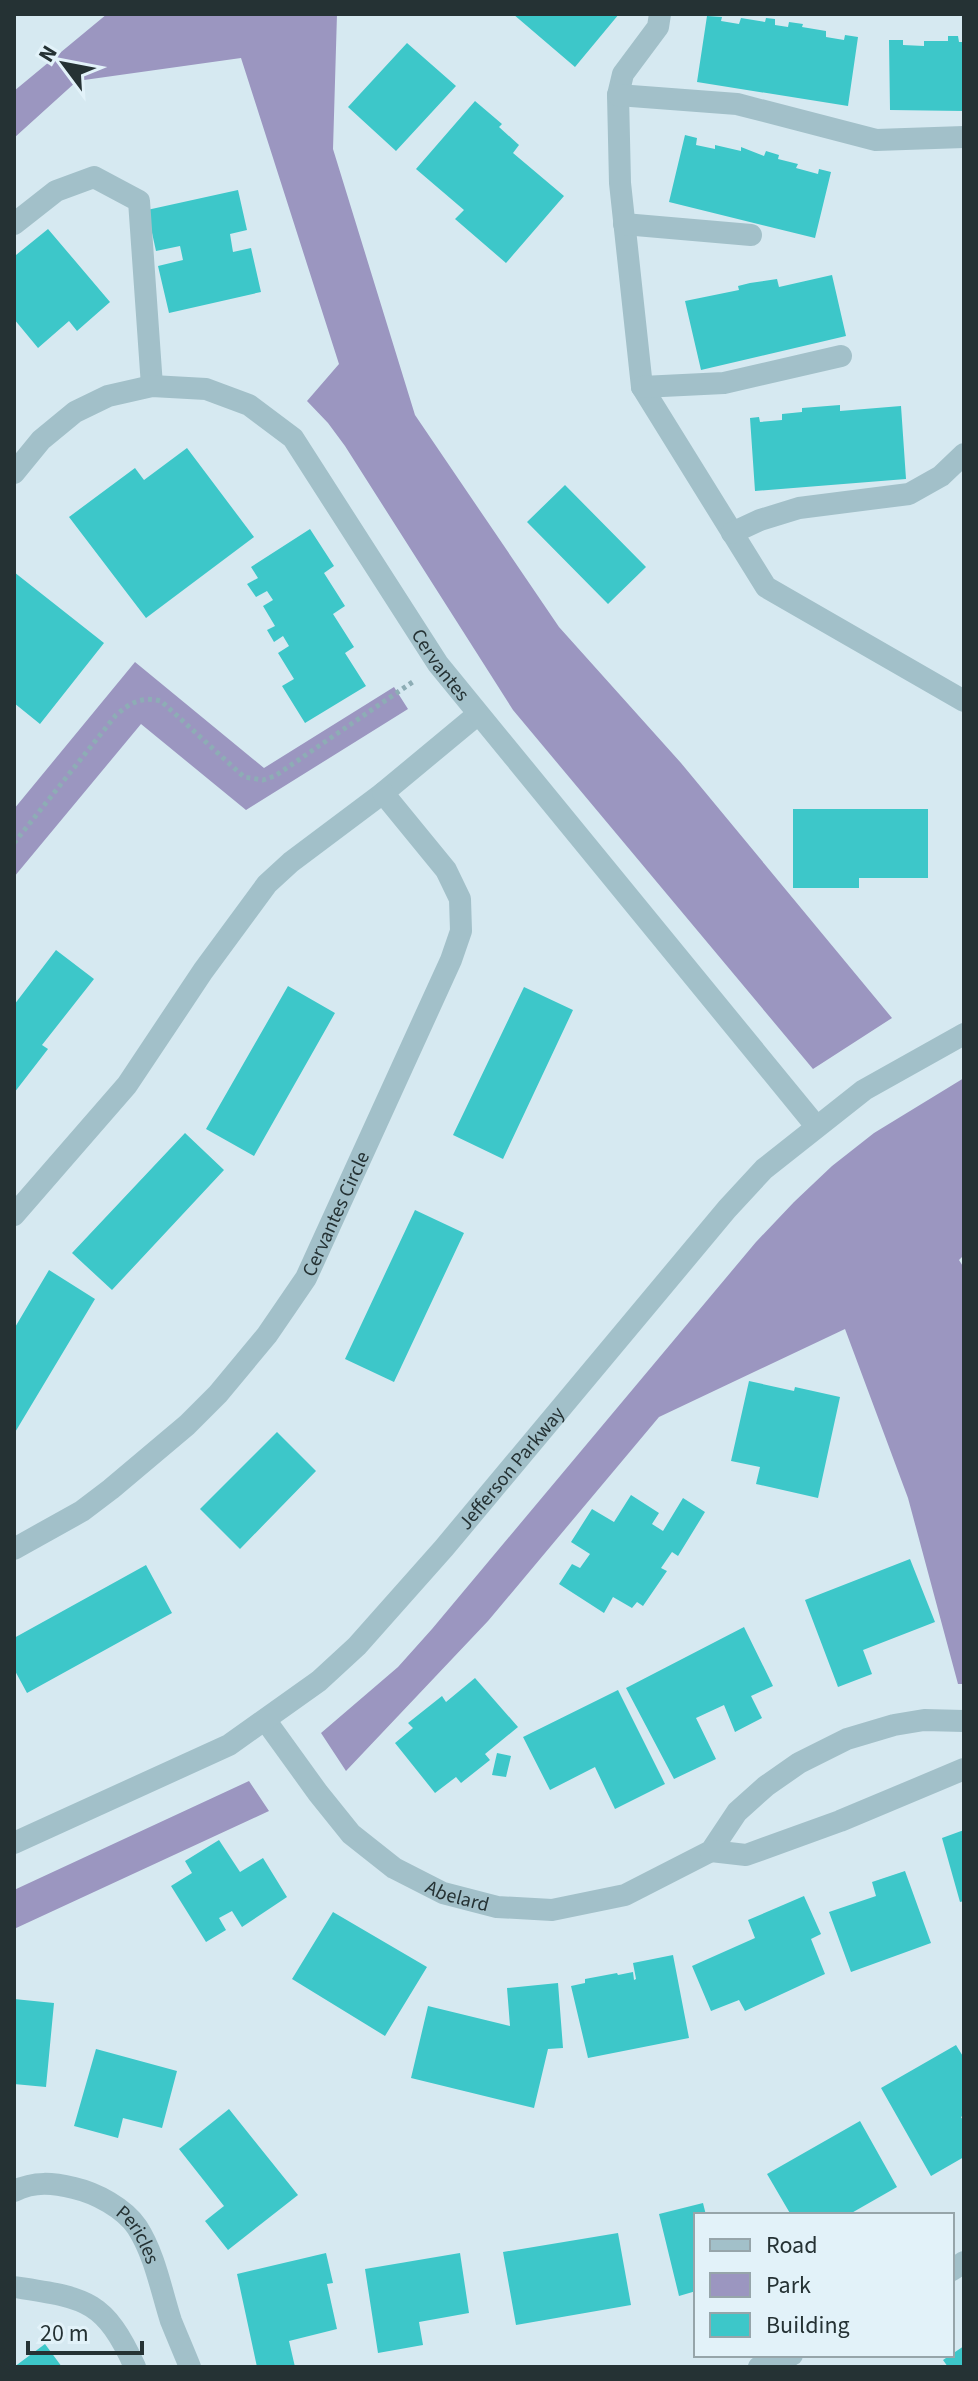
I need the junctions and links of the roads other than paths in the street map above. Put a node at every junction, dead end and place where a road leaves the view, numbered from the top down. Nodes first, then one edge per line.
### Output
1 (660, 14) edge
2 (618, 95) junction
3 (964, 137) edge
4 (14, 224) edge
5 (624, 224) junction
6 (751, 235) dead end
7 (841, 356) dead end
8 (152, 386) junction
9 (642, 387) junction
10 (964, 454) edge
11 (14, 473) edge
12 (732, 533) junction
13 (964, 701) edge
14 (477, 715) junction
15 (383, 793) junction
16 (964, 1034) edge
17 (816, 1126) junction
18 (14, 1215) edge
19 (14, 1549) edge
20 (266, 1721) junction
21 (964, 1721) edge
22 (964, 1769) edge
23 (14, 1843) edge
24 (711, 1851) junction
25 (14, 2191) edge
26 (14, 2287) edge
27 (786, 2357) edge
28 (135, 2367) edge
29 (190, 2367) edge
30 (759, 2367) edge

1 - 2 street
2 - 3 street
2 - 5 street
4 - 8 street
5 - 6 street
5 - 9 street
7 - 9 street
8 - 11 street, Cervantes
8 - 14 street, Cervantes
9 - 12 street
10 - 12 street
12 - 13 street
14 - 15 street
14 - 17 street, Cervantes
15 - 18 street
15 - 19 street, Cervantes Circle
16 - 17 street, Jefferson Parkway
17 - 20 street, Jefferson Parkway
20 - 23 street, Jefferson Parkway
20 - 24 street, Abelard
21 - 24 street, Abelard
22 - 24 street
25 - 29 street, Pericles
26 - 28 street
27 - 30 street

